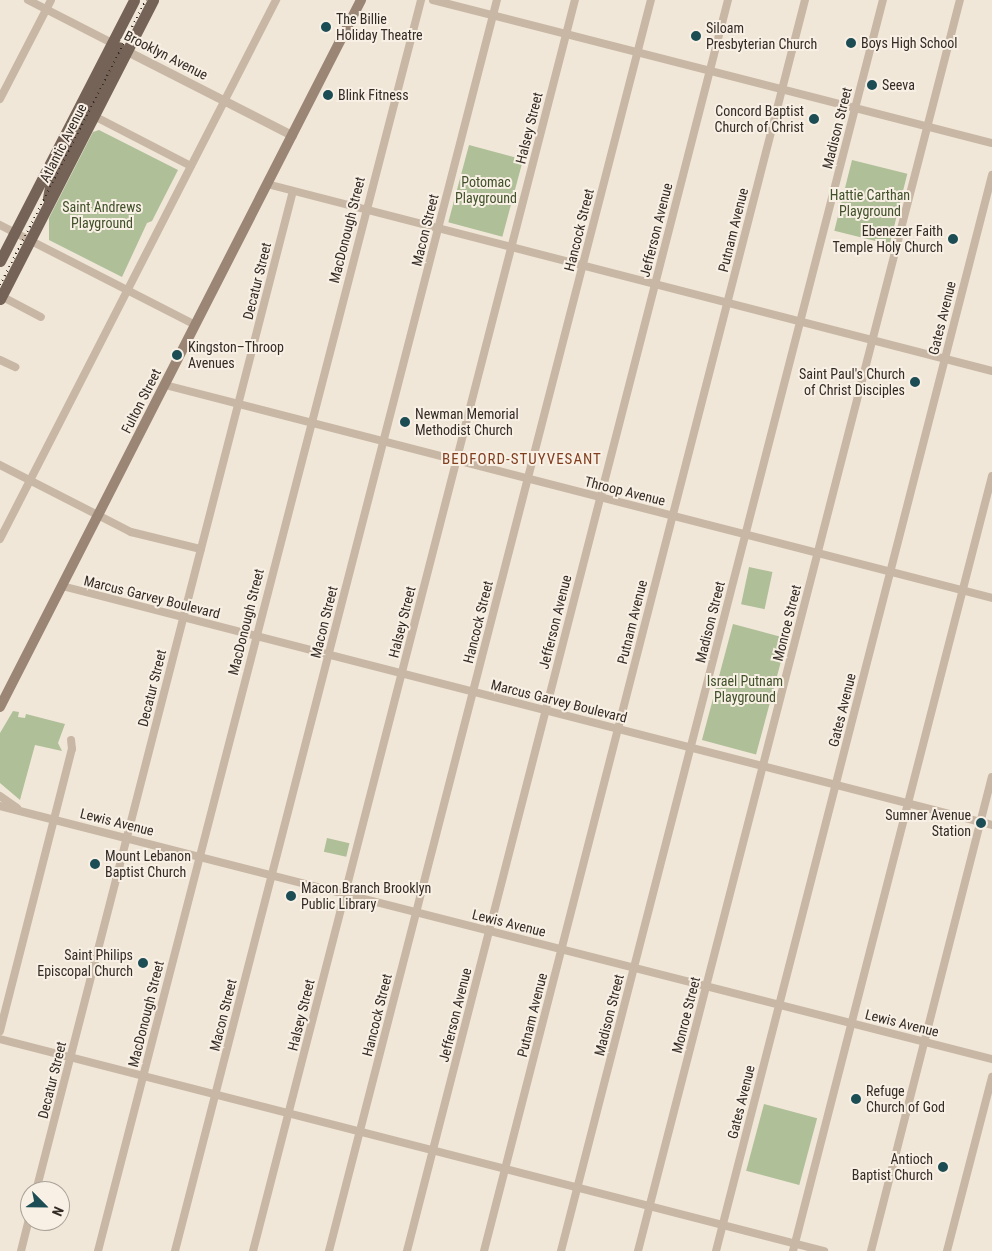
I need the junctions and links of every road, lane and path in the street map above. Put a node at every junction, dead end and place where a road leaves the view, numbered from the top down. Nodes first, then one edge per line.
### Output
1 (28, 0) edge
2 (51, 0) edge
3 (134, 0) edge
4 (153, 0) edge
5 (276, 0) edge
6 (362, 0) edge
7 (421, 0) edge
8 (434, 0) edge
9 (497, 0) edge
10 (575, 0) edge
11 (651, 0) edge
12 (728, 0) edge
13 (805, 0) edge
14 (883, 0) edge
15 (960, 0) edge
16 (46, 9) junction
17 (493, 15) junction
18 (566, 34) junction
19 (119, 47) junction
20 (638, 52) junction
21 (710, 71) junction
22 (782, 89) junction
23 (0, 99) edge
24 (224, 100) junction
25 (855, 108) junction
26 (94, 116) junction
27 (927, 126) junction
28 (292, 135) junction
29 (992, 143) edge
30 (191, 166) junction
31 (992, 175) edge
32 (267, 184) junction
33 (293, 191) junction
34 (47, 208) junction
35 (365, 210) junction
36 (0, 225) edge
37 (438, 228) junction
38 (14, 233) junction
39 (30, 241) junction
40 (511, 247) junction
41 (0, 261) edge
42 (583, 266) junction
43 (655, 284) junction
44 (127, 290) junction
45 (1, 297) edge
46 (728, 302) junction
47 (41, 317) dead end
48 (800, 321) junction
49 (196, 325) junction
50 (872, 340) junction
51 (945, 358) junction
52 (0, 360) edge
53 (15, 368) dead end
54 (992, 371) edge
55 (165, 385) junction
56 (238, 404) junction
57 (311, 423) junction
58 (383, 441) junction
59 (456, 460) junction
60 (0, 465) edge
61 (992, 476) edge
62 (528, 478) junction
63 (30, 480) junction
64 (600, 497) junction
65 (98, 515) junction
66 (673, 516) junction
67 (745, 534) junction
68 (0, 539) edge
69 (201, 549) junction
70 (818, 553) junction
71 (890, 572) junction
72 (62, 586) junction
73 (962, 590) junction
74 (992, 598) edge
75 (184, 617) junction
76 (256, 636) junction
77 (328, 655) junction
78 (402, 673) junction
79 (473, 692) junction
80 (0, 707) edge
81 (546, 711) junction
82 (618, 729) junction
83 (71, 740) dead end
84 (690, 748) junction
85 (764, 767) junction
86 (992, 777) edge
87 (836, 785) junction
88 (0, 796) edge
89 (908, 804) junction
90 (0, 806) edge
91 (20, 810) junction
92 (54, 819) junction
93 (980, 822) junction
94 (992, 825) edge
95 (127, 838) junction
96 (199, 856) junction
97 (272, 875) junction
98 (345, 894) junction
99 (417, 912) junction
100 (489, 930) junction
101 (562, 949) junction
102 (634, 968) junction
103 (706, 986) junction
104 (779, 1005) junction
105 (851, 1023) junction
106 (0, 1031) edge
107 (0, 1039) edge
108 (923, 1042) junction
109 (70, 1058) junction
110 (992, 1059) edge
111 (143, 1076) junction
112 (992, 1077) edge
113 (215, 1095) junction
114 (288, 1113) junction
115 (360, 1132) junction
116 (433, 1150) junction
117 (505, 1169) junction
118 (39, 1181) edge
119 (577, 1188) junction
120 (650, 1206) junction
121 (723, 1225) junction
122 (26, 1231) edge
123 (794, 1247) edge
124 (21, 1251) edge
125 (98, 1251) edge
126 (175, 1251) edge
127 (253, 1251) edge
128 (330, 1251) edge
129 (407, 1251) edge
130 (484, 1251) edge
131 (561, 1251) edge
132 (638, 1251) edge
133 (716, 1251) edge
134 (824, 1251) edge
135 (870, 1251) edge
136 (947, 1251) edge

1 - 16 street, Brooklyn Avenue
2 - 16 street
3 - 19 main road, Atlantic Avenue
4 - 19 main road, Atlantic Avenue
5 - 24 street
6 - 28 main road, Fulton Street
7 - 35 street, MacDonough Street
8 - 17 street
9 - 17 street, Macon Street
10 - 18 street, Halsey Street
11 - 20 street, Hancock Street
12 - 21 street, Jefferson Avenue
13 - 22 street, Putnam Avenue
14 - 25 street, Madison Street
15 - 27 street, Monroe Street
16 - 19 street, Brooklyn Avenue
16 - 23 street
17 - 18 street
17 - 37 street, Macon Street
18 - 20 street
18 - 40 street, Halsey Street
19 - 24 street, Brooklyn Avenue
19 - 26 main road, Atlantic Avenue
19 - 34 main road
19 - 38 main road, Atlantic Avenue
20 - 21 street
20 - 42 street, Hancock Street
21 - 22 street
21 - 43 street, Jefferson Avenue
22 - 25 street
22 - 46 street, Putnam Avenue
24 - 28 street, Brooklyn Avenue
24 - 30 street
25 - 27 street
25 - 48 street, Madison Street
26 - 30 street
26 - 34 main road, Atlantic Avenue
27 - 29 street
27 - 50 street, Monroe Street
28 - 32 main road, Fulton Street
30 - 44 street
31 - 51 street, Gates Avenue
32 - 33 street
32 - 49 main road, Fulton Street
33 - 35 street
33 - 56 street, Decatur Street
34 - 39 main road, Atlantic Avenue
35 - 37 street
35 - 57 street, MacDonough Street
36 - 38 street
37 - 40 street
37 - 58 street, Macon Street
38 - 39 street
38 - 41 main road, Atlantic Avenue
39 - 44 street
39 - 45 main road, Atlantic Avenue
40 - 42 street
40 - 59 street, Halsey Street
42 - 43 street
42 - 62 street, Hancock Street
43 - 46 street
43 - 64 street, Jefferson Avenue
44 - 49 street
44 - 63 street
45 - 47 street
46 - 48 street
46 - 66 street, Putnam Avenue
48 - 50 street
48 - 67 street, Madison Street
49 - 55 main road, Fulton Street
50 - 51 street
50 - 70 street, Monroe Street
51 - 54 street
51 - 71 street, Gates Avenue
52 - 53 street
55 - 56 street, Throop Avenue
55 - 65 main road, Fulton Street
56 - 57 street, Throop Avenue
56 - 69 street, Decatur Street
57 - 58 street, Throop Avenue
57 - 76 street, MacDonough Street
58 - 59 street, Throop Avenue
58 - 77 street, Macon Street
59 - 62 street, Throop Avenue
59 - 78 street, Halsey Street
60 - 63 street
61 - 73 street
62 - 64 street, Throop Avenue
62 - 79 street, Hancock Street
63 - 65 street
63 - 68 street
64 - 66 street, Throop Avenue
64 - 81 street, Jefferson Avenue
65 - 69 street
65 - 72 main road, Fulton Street
66 - 67 street, Throop Avenue
66 - 82 street, Putnam Avenue
67 - 70 street, Throop Avenue
67 - 84 street, Madison Street
69 - 75 street, Decatur Street
70 - 71 street, Throop Avenue
70 - 85 street, Monroe Street
71 - 73 street, Throop Avenue
71 - 87 street, Gates Avenue
72 - 75 street, Marcus Garvey Boulevard
72 - 80 main road, Fulton Street
73 - 74 street, Throop Avenue
73 - 89 street
75 - 76 street, Marcus Garvey Boulevard
75 - 95 street, Decatur Street
76 - 77 street, Marcus Garvey Boulevard
76 - 96 street, MacDonough Street
77 - 78 street, Marcus Garvey Boulevard
77 - 97 street, Macon Street
78 - 79 street, Marcus Garvey Boulevard
78 - 98 street, Halsey Street
79 - 81 street, Marcus Garvey Boulevard
79 - 99 street, Hancock Street
81 - 82 street, Marcus Garvey Boulevard
81 - 100 street, Jefferson Avenue
82 - 84 street, Marcus Garvey Boulevard
82 - 101 street, Putnam Avenue
83 - 92 street
84 - 85 street, Marcus Garvey Boulevard
84 - 102 street, Madison Street
85 - 87 street, Marcus Garvey Boulevard
85 - 103 street, Monroe Street
86 - 93 street
87 - 89 street, Marcus Garvey Boulevard
87 - 104 street, Gates Avenue
88 - 91 street, Lewis Avenue
89 - 93 street, Marcus Garvey Boulevard
89 - 105 street
90 - 91 street, Lewis Avenue
91 - 92 street, Lewis Avenue
92 - 95 street, Lewis Avenue
92 - 106 street
93 - 94 street, Marcus Garvey Boulevard
93 - 108 street
95 - 96 street, Lewis Avenue
95 - 109 street, Decatur Street
96 - 97 street, Lewis Avenue
96 - 111 street, MacDonough Street
97 - 98 street, Lewis Avenue
97 - 113 street, Macon Street
98 - 99 street, Lewis Avenue
98 - 114 street, Halsey Street
99 - 100 street, Lewis Avenue
99 - 115 street, Hancock Street
100 - 101 street, Lewis Avenue
100 - 116 street, Jefferson Avenue
101 - 102 street, Lewis Avenue
101 - 117 street, Putnam Avenue
102 - 103 street, Lewis Avenue
102 - 119 street, Madison Street
103 - 104 street, Lewis Avenue
103 - 120 street, Monroe Street
104 - 105 street, Lewis Avenue
104 - 121 street, Gates Avenue
105 - 108 street, Lewis Avenue
105 - 123 street
107 - 109 street
108 - 110 street, Lewis Avenue
108 - 135 street
109 - 111 street
109 - 118 street, Decatur Street
111 - 113 street
111 - 125 street, MacDonough Street
112 - 136 street
113 - 114 street
113 - 126 street, Macon Street
114 - 115 street
114 - 127 street, Halsey Street
115 - 116 street
115 - 128 street, Hancock Street
116 - 117 street
116 - 129 street, Jefferson Avenue
117 - 119 street
117 - 130 street, Putnam Avenue
119 - 120 street
119 - 131 street, Madison Street
120 - 121 street
120 - 132 street, Monroe Street
121 - 123 street
121 - 133 street, Gates Avenue
122 - 124 street
123 - 134 street

